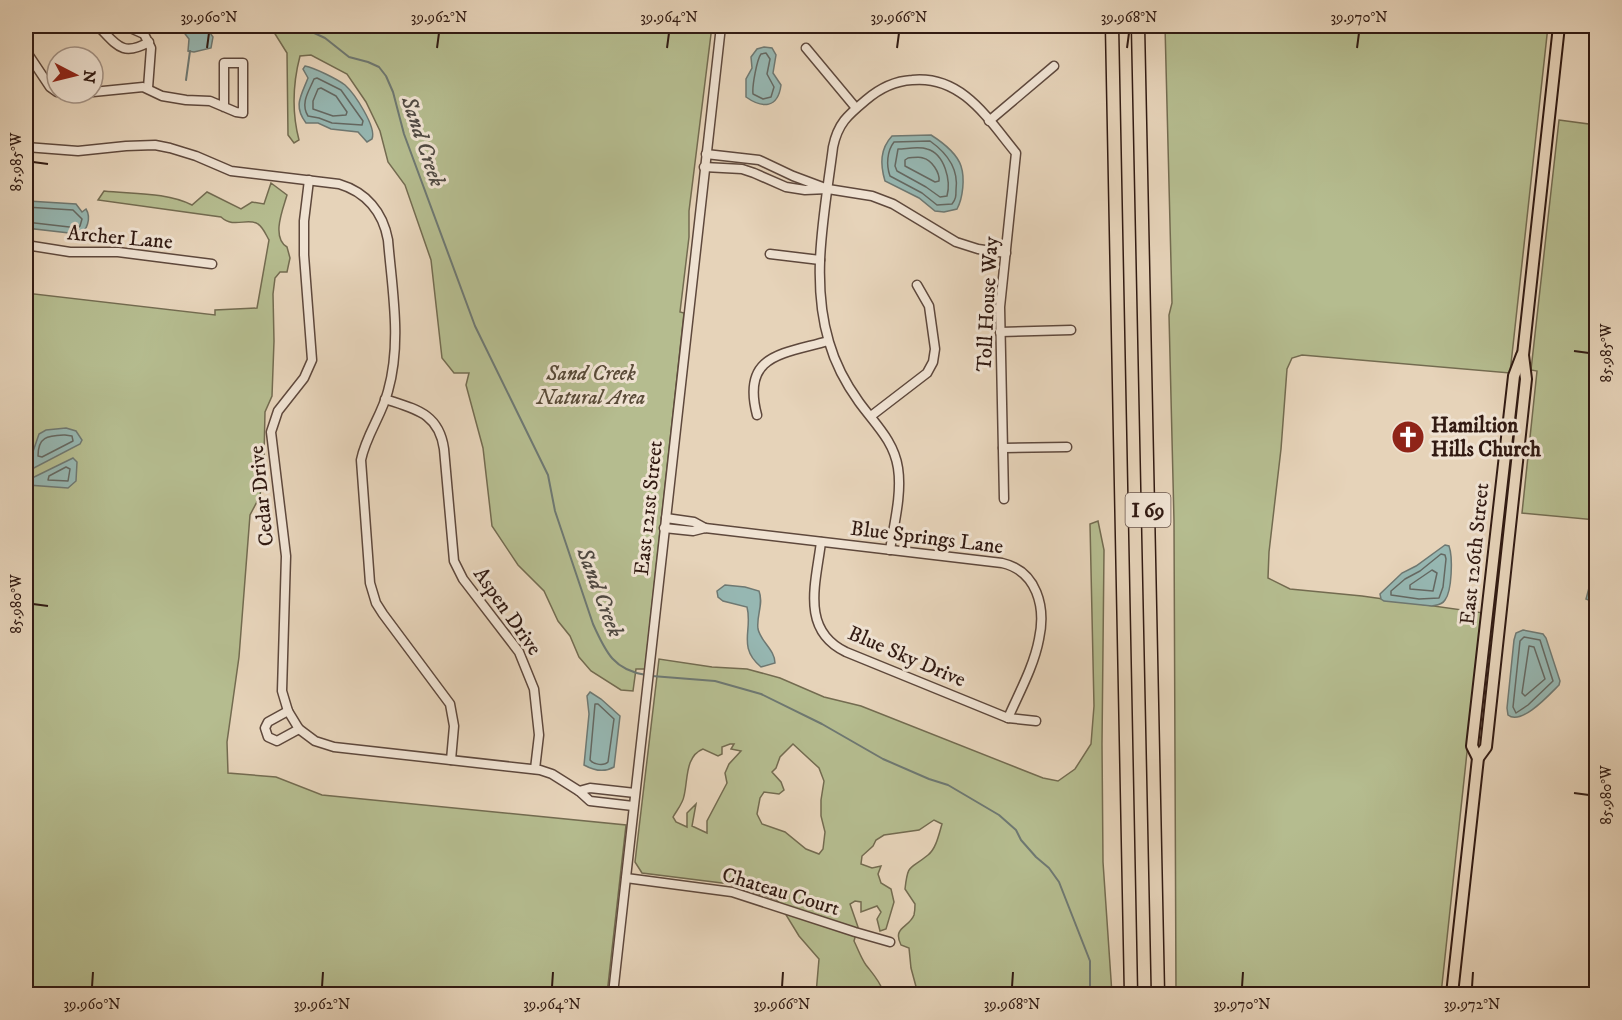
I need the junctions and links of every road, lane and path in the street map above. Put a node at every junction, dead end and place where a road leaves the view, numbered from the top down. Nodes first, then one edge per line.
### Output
1 (98, 26) edge
2 (126, 26) edge
3 (721, 26) edge
4 (1112, 26) edge
5 (1138, 26) edge
6 (1559, 26) edge
7 (149, 42) junction
8 (806, 48) dead end
9 (26, 51) edge
10 (1054, 66) dead end
11 (45, 80) edge
12 (148, 88) junction
13 (105, 90) edge
14 (224, 107) junction
15 (856, 108) junction
16 (989, 121) junction
17 (26, 147) edge
18 (706, 154) junction
19 (704, 167) junction
20 (309, 180) junction
21 (828, 189) junction
22 (26, 245) edge
23 (1006, 253) junction
24 (770, 254) dead end
25 (820, 260) junction
26 (212, 264) dead end
27 (917, 285) dead end
28 (1071, 330) dead end
29 (1000, 332) junction
30 (828, 341) junction
31 (385, 399) junction
32 (757, 415) dead end
33 (871, 416) junction
34 (1067, 447) dead end
35 (1003, 448) junction
36 (1004, 499) dead end
37 (666, 518) junction
38 (664, 528) junction
39 (705, 528) junction
40 (821, 542) junction
41 (890, 550) junction
42 (288, 711) junction
43 (1008, 718) junction
44 (1036, 721) dead end
45 (299, 729) junction
46 (451, 760) junction
47 (535, 769) junction
48 (579, 791) junction
49 (635, 793) junction
50 (633, 806) junction
51 (626, 878) junction
52 (890, 942) dead end
53 (613, 994) edge
54 (1131, 994) edge
55 (1158, 994) edge
56 (1452, 994) edge

1 - 7 street
2 - 7 street
3 - 18 street, East 121st Street
4 - 54 highway, I 69
5 - 55 highway, I 69
6 - 56 main road, East 126th Street
7 - 12 street
8 - 15 street
9 - 11 street
10 - 16 street
12 - 13 street
12 - 14 street
14 - 14 street
15 - 16 street, Toll House Way
15 - 21 street, Toll House Way
16 - 23 street, Toll House Way
17 - 20 street
18 - 19 street, East 121st Street
18 - 21 street
19 - 21 street
19 - 37 street, East 121st Street
20 - 31 street
20 - 42 street, Cedar Drive
21 - 23 street
21 - 25 street, Toll House Way
22 - 26 street, Archer Lane
23 - 29 street, Toll House Way
24 - 25 street
25 - 30 street, Toll House Way
27 - 33 street
28 - 29 street
29 - 35 street, Toll House Way
30 - 32 street
30 - 33 street, Toll House Way
31 - 46 street
31 - 47 street, Aspen Drive
33 - 41 street, Toll House Way
34 - 35 street
35 - 36 street, Toll House Way
37 - 38 street, East 121st Street
37 - 39 street, Blue Springs Lane
38 - 39 street, Blue Springs Lane
38 - 49 street, East 121st Street
39 - 40 street, Blue Springs Lane
40 - 41 street, Blue Springs Lane
40 - 43 street, Blue Sky Drive
41 - 43 street, Blue Springs Lane
42 - 45 street, Cedar Drive
42 - 45 street
43 - 44 street, Blue Sky Drive
45 - 46 street, Cedar Drive
46 - 47 street, Cedar Drive
47 - 48 street, Cedar Drive
48 - 49 street
48 - 50 street, Cedar Drive
49 - 50 street, East 121st Street
50 - 51 street, East 121st Street
51 - 52 street, Chateau Court
51 - 53 street, East 121st Street

